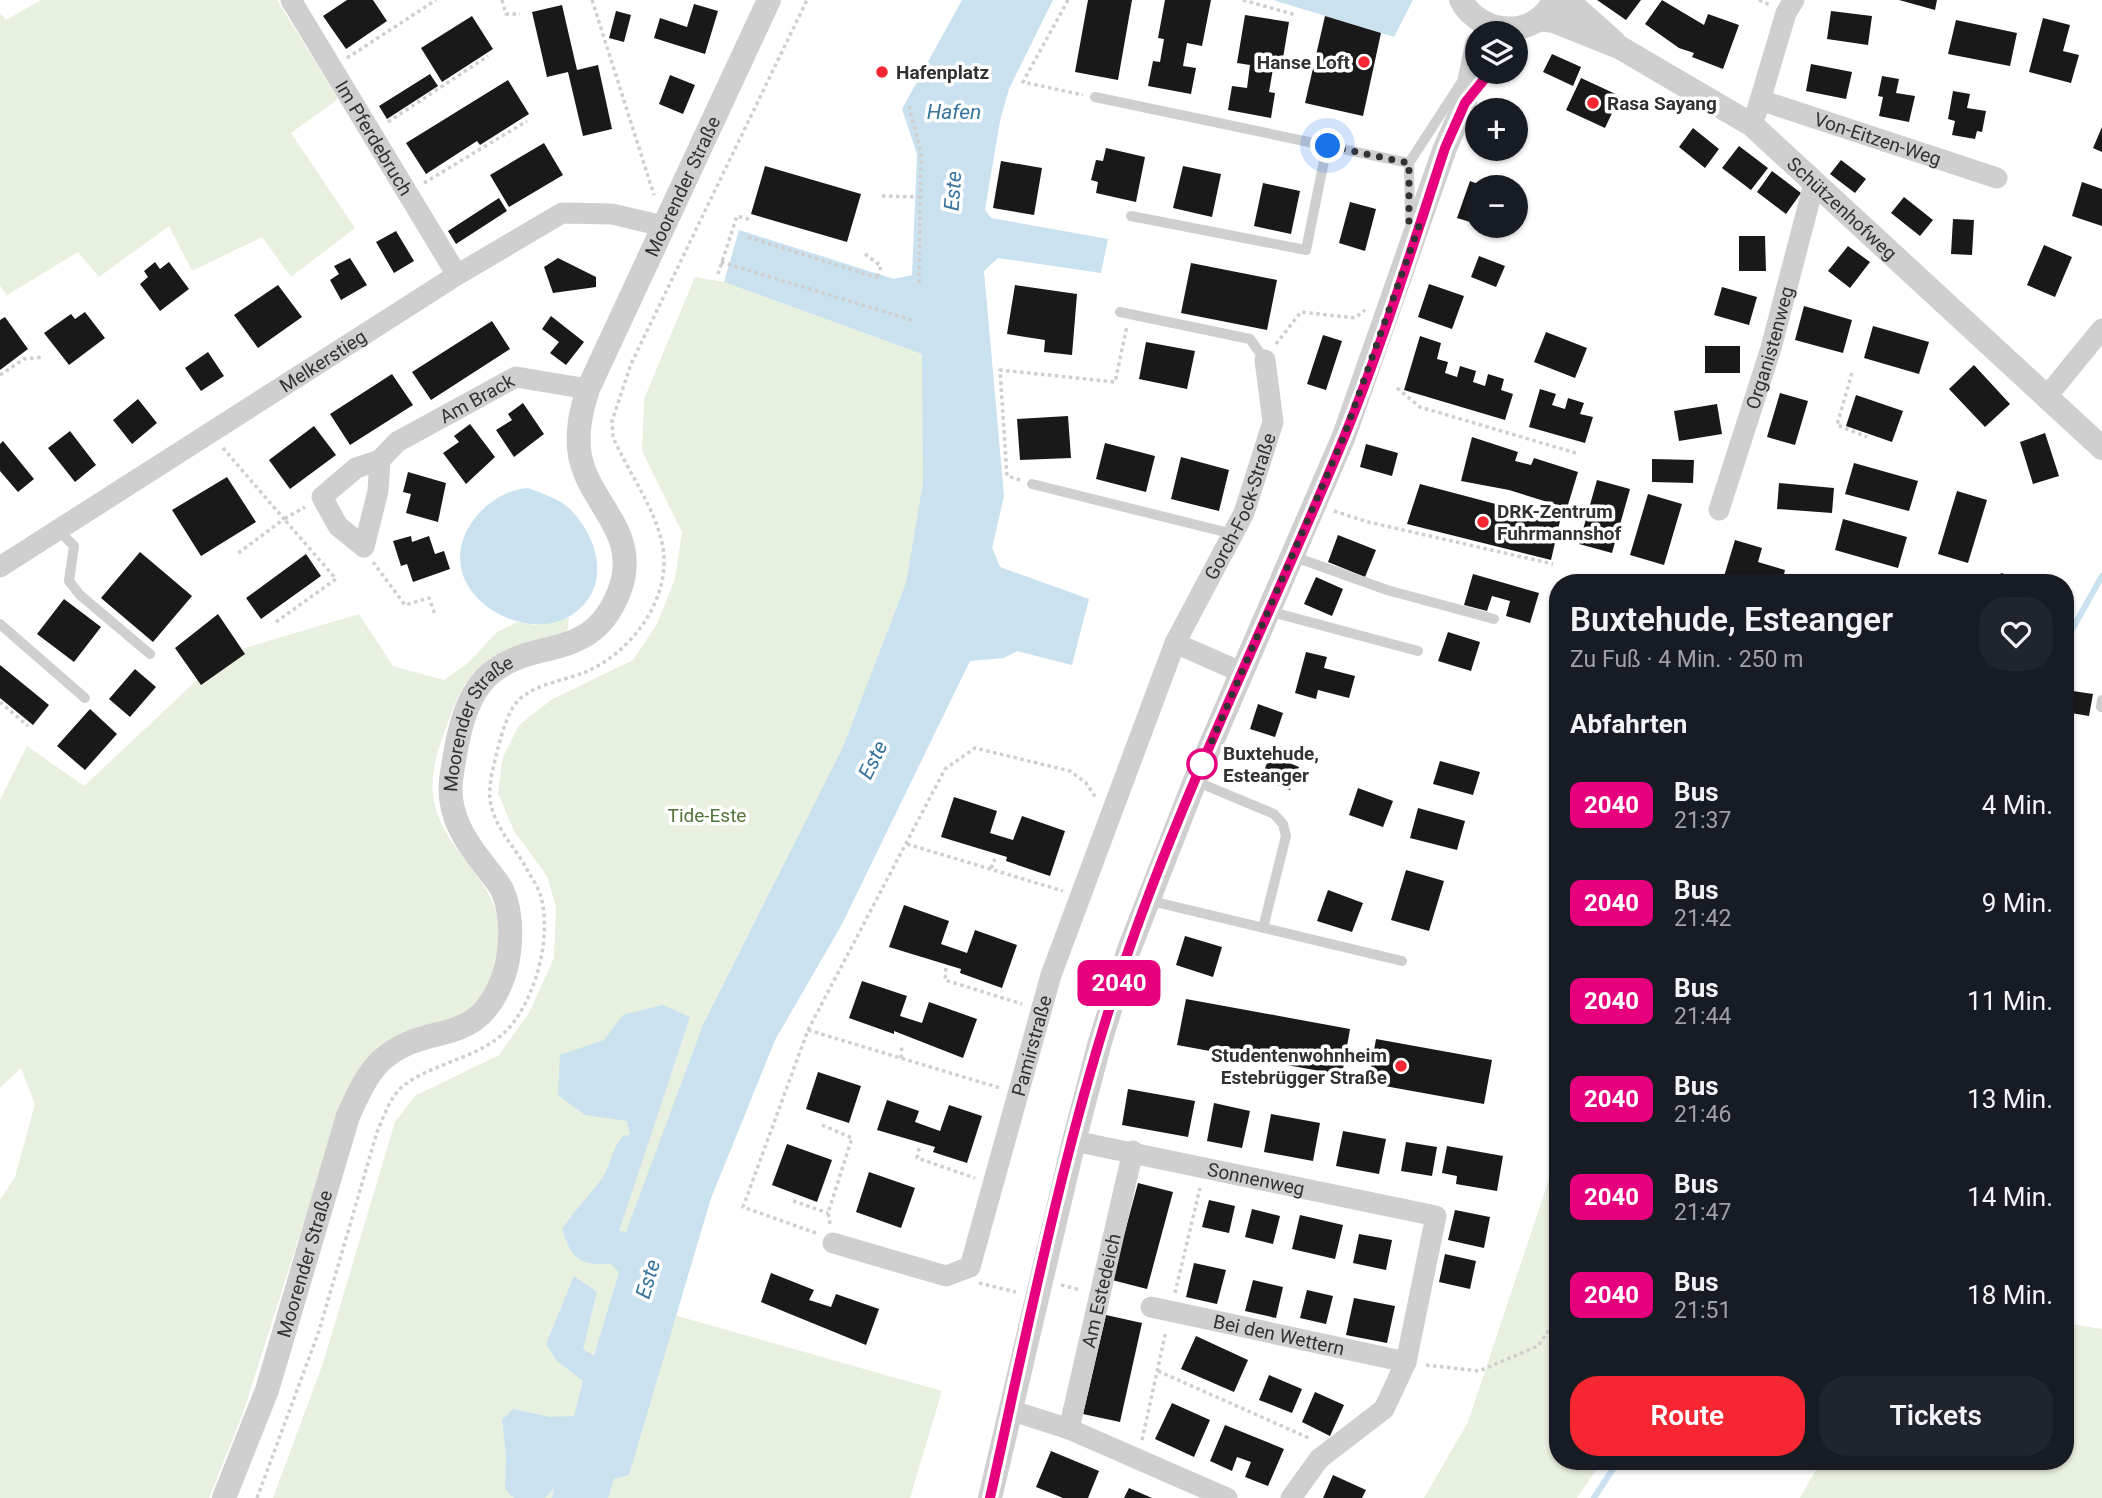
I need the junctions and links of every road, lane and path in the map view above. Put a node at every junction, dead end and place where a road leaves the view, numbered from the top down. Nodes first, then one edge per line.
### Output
1 (291, 0) edge
2 (436, 0) edge
3 (502, 0) edge
4 (592, 0) edge
5 (769, 0) edge
6 (807, 0) edge
7 (1068, 0) edge
8 (1243, 0) edge
9 (1567, 0) edge
10 (1794, 0) edge
11 (1546, 9) edge
12 (520, 14) dead end
13 (1296, 15) dead end
14 (1525, 21) edge
15 (1619, 47) junction
16 (488, 56) dead end
17 (332, 68) junction
18 (1465, 82) edge
19 (1472, 84) edge
20 (1096, 97) joint
21 (1760, 100) junction
22 (909, 106) dead end
23 (527, 121) dead end
24 (1752, 125) junction
25 (371, 133) junction
26 (1328, 146) junction
27 (1409, 163) junction
28 (1997, 178) dead end
29 (1814, 184) junction
30 (407, 193) junction
31 (882, 196) dead end
32 (920, 197) junction
33 (1131, 216) dead end
34 (752, 220) dead end
35 (663, 226) junction
36 (1419, 226) junction
37 (748, 237) dead end
38 (865, 254) dead end
39 (721, 262) junction
40 (718, 274) dead end
41 (457, 275) junction
42 (919, 285) dead end
43 (1371, 305) dead end
44 (1124, 313) joint
45 (915, 321) dead end
46 (2102, 329) edge
47 (44, 357) dead end
48 (1265, 360) junction
49 (1852, 373) dead end
50 (0, 375) edge
51 (588, 388) junction
52 (1397, 388) dead end
53 (2048, 395) junction
54 (210, 433) junction
55 (1867, 437) dead end
56 (2102, 448) edge
57 (1576, 453) dead end
58 (380, 460) junction
59 (1032, 484) joint
60 (322, 497) junction
61 (1315, 504) junction
62 (1719, 510) dead end
63 (284, 519) junction
64 (58, 530) junction
65 (1233, 534) junction
66 (364, 547) junction
67 (237, 554) dead end
68 (1292, 556) junction
69 (1553, 564) dead end
70 (0, 567) edge
71 (1268, 611) junction
72 (435, 615) dead end
73 (1494, 619) dead end
74 (276, 622) dead end
75 (0, 624) edge
76 (1175, 643) junction
77 (1418, 651) dead end
78 (150, 654) dead end
79 (1241, 672) junction
80 (85, 698) dead end
81 (0, 702) edge
82 (28, 726) dead end
83 (1195, 781) junction
84 (1116, 803) junction
85 (908, 844) junction
86 (995, 859) dead end
87 (991, 869) junction
88 (1082, 897) junction
89 (1147, 900) junction
90 (1264, 928) junction
91 (1402, 961) dead end
92 (946, 968) dead end
93 (1041, 1010) junction
94 (808, 1030) junction
95 (902, 1044) dead end
96 (901, 1058) junction
97 (1017, 1093) junction
98 (822, 1125) dead end
99 (1074, 1141) junction
100 (919, 1148) dead end
101 (1133, 1152) junction
102 (993, 1185) junction
103 (793, 1201) dead end
104 (828, 1213) junction
105 (833, 1243) junction
106 (1150, 1307) dead end
107 (1549, 1330) edge
108 (1406, 1362) junction
109 (1157, 1371) dead end
110 (1010, 1410) junction
111 (1069, 1429) junction
112 (1332, 1448) junction
113 (224, 1498) edge
114 (257, 1498) edge
115 (990, 1498) edge
116 (1227, 1498) edge
117 (1291, 1498) edge

1 - 17 street, Im Pferdebruch
2 - 17 path
3 - 12 path
4 - 35 path
5 - 35 street, Moorender Straße
6 - 114 path
7 - 20 path
8 - 13 path
9 - 15 street, Schützenhofweg
10 - 21 street
11 - 14 street
11 - 15 street, Schützenhofweg
15 - 24 street, Schützenhofweg
16 - 25 path
17 - 25 street, Im Pferdebruch
18 - 27 lane
19 - 36 street
20 - 26 lane
21 - 24 street
21 - 28 street, Von-Eitzen-Weg
22 - 32 path
23 - 30 path
24 - 29 street, Schützenhofweg
25 - 30 street, Im Pferdebruch
26 - 27 lane
26 - 33 lane
27 - 36 lane
29 - 53 street, Schützenhofweg
29 - 62 street, Organistenweg
30 - 41 street, Im Pferdebruch
31 - 32 path
32 - 42 path
34 - 39 path
35 - 41 street, Melkerstieg
35 - 51 street, Moorender Straße
36 - 61 street
37 - 38 path
39 - 40 path
39 - 45 path
41 - 54 street, Melkerstieg
43 - 48 path
44 - 48 lane
44 - 59 path
46 - 53 street
47 - 50 path
48 - 65 street, Gorch-Fock-Straße
49 - 55 path
51 - 58 street, Am Brack
51 - 113 street, Moorender Straße
52 - 57 path
53 - 56 street, Schützenhofweg
54 - 63 path
54 - 64 street, Melkerstieg
58 - 60 street, Am Brack
58 - 66 street
59 - 65 lane
60 - 63 path
60 - 66 street
61 - 68 street
61 - 69 path
63 - 67 path
63 - 74 path
64 - 70 street, Melkerstieg
64 - 78 lane
65 - 76 street, Gorch-Fock-Straße
66 - 72 path
68 - 71 street
68 - 73 lane
71 - 77 lane
71 - 79 street
75 - 80 lane
76 - 79 street
76 - 84 street, Pamirstraße
79 - 83 street
81 - 82 path
83 - 89 street
83 - 90 lane
84 - 85 path
84 - 88 street, Pamirstraße
85 - 87 path
85 - 94 path
86 - 87 path
87 - 88 path
88 - 93 street, Pamirstraße
89 - 90 lane
89 - 99 street
90 - 91 lane
92 - 93 path
93 - 97 street, Pamirstraße
94 - 96 path
94 - 105 path
95 - 96 path
96 - 97 path
97 - 102 street, Pamirstraße
98 - 104 path
99 - 101 street, Sonnenweg
99 - 110 street
100 - 102 path
101 - 108 street, Sonnenweg
101 - 111 street, Am Estedeich
102 - 105 street, Pamirstraße
103 - 104 path
104 - 105 path
106 - 108 street, Bei den Wettern
107 - 108 path
108 - 112 street
109 - 112 path
110 - 111 street
110 - 115 street
111 - 116 street
112 - 117 street

